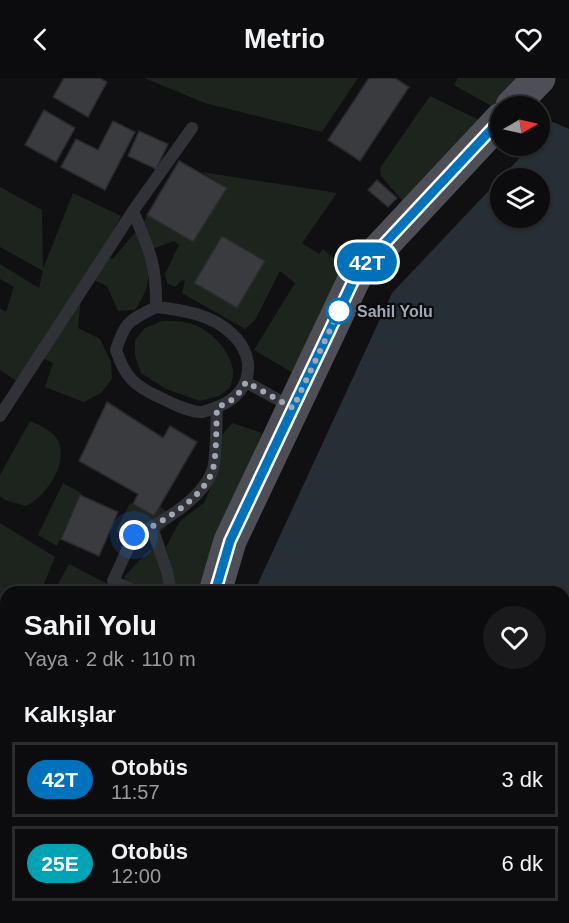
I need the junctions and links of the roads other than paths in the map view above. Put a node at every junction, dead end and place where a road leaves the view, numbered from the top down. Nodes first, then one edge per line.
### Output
1 (539, 78) edge
2 (522, 96) edge
3 (192, 128) dead end
4 (490, 131) edge
5 (133, 211) junction
6 (156, 307) junction
7 (246, 382) junction
8 (217, 407) junction
9 (293, 408) junction
10 (0, 416) edge
11 (152, 527) junction
12 (124, 586) edge
13 (170, 586) edge
14 (217, 586) edge

1 - 2 main road
3 - 5 lane
4 - 9 main road
5 - 6 lane
5 - 10 lane
6 - 7 lane
6 - 8 lane
7 - 8 lane
7 - 9 lane
8 - 11 lane
9 - 14 main road
11 - 12 lane
11 - 13 lane

